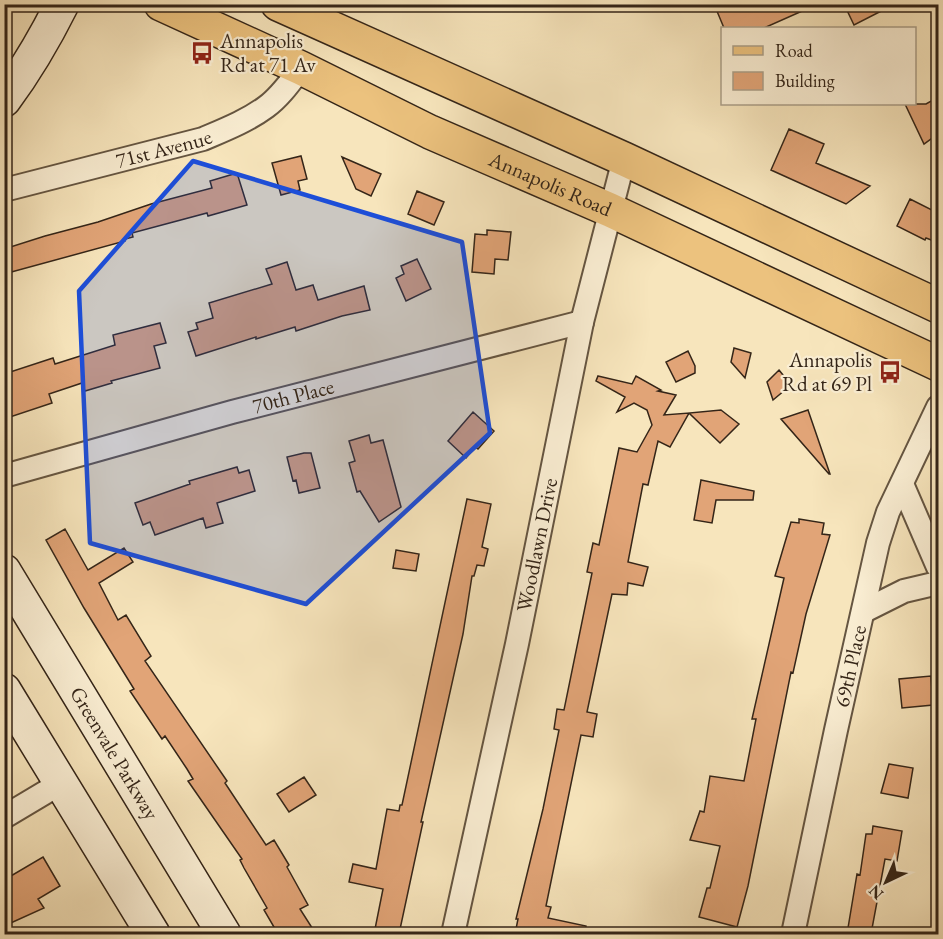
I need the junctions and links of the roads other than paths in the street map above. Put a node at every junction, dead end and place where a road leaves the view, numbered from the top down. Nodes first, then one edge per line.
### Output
1 (62, 4) edge
2 (161, 4) edge
3 (278, 4) edge
4 (301, 68) junction
5 (4, 100) edge
6 (624, 159) junction
7 (4, 190) edge
8 (610, 210) junction
9 (939, 306) edge
10 (582, 322) junction
11 (939, 364) edge
12 (939, 407) edge
13 (4, 476) edge
14 (902, 484) junction
15 (939, 567) edge
16 (4, 571) edge
17 (939, 583) edge
18 (864, 611) junction
19 (4, 690) edge
20 (61, 783) junction
21 (4, 817) edge
22 (153, 934) edge
23 (224, 934) edge
24 (453, 934) edge
25 (793, 934) edge

1 - 5 street
2 - 4 main road, Annapolis Road
3 - 6 main road
4 - 7 street, 71st Avenue
4 - 8 main road, Annapolis Road
6 - 8 street, Woodlawn Drive
6 - 9 main road
8 - 10 street, Woodlawn Drive
8 - 11 main road, Annapolis Road
10 - 13 street, 70th Place
10 - 24 street, Woodlawn Drive
12 - 14 street, 69th Place
14 - 15 street
14 - 18 street, 69th Place
16 - 23 street, Greenvale Parkway
17 - 18 street
18 - 25 street, 69th Place
19 - 20 street
20 - 21 street
20 - 22 street

